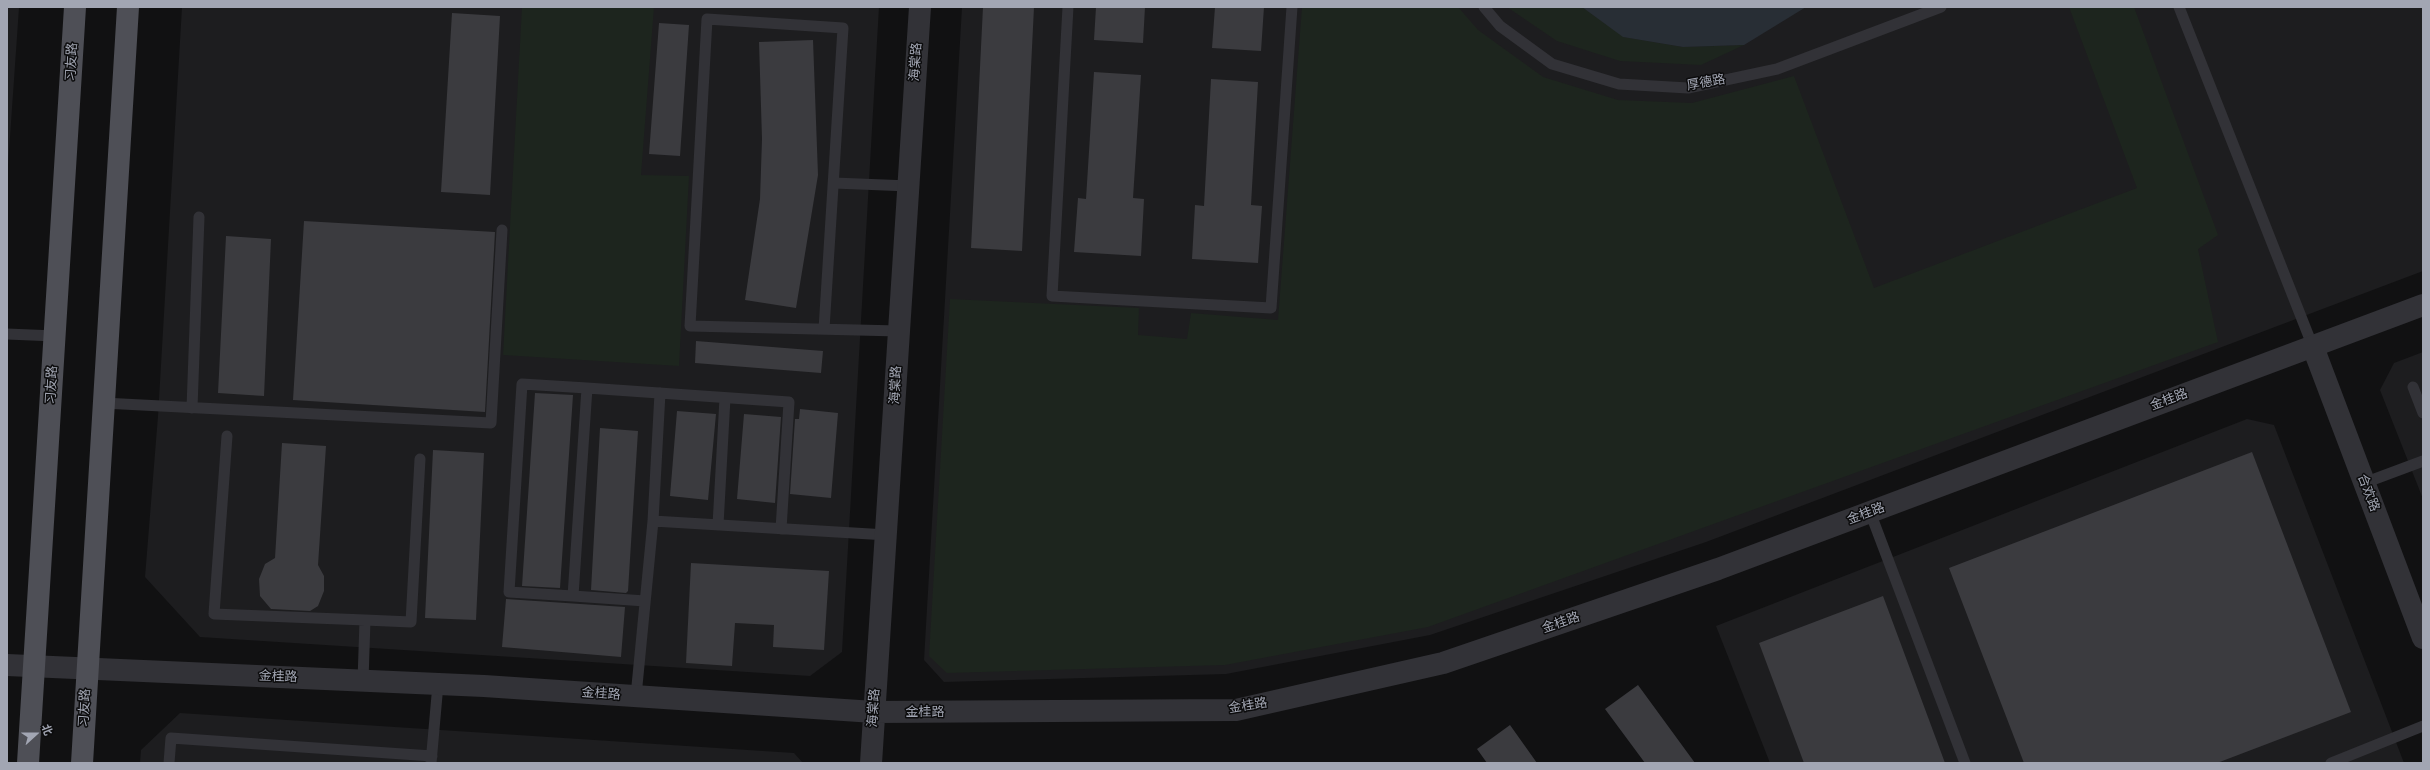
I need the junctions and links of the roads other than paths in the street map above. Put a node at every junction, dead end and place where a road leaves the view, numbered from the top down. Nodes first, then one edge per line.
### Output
1 (75, 7) edge
2 (128, 7) edge
3 (920, 7) edge
4 (1068, 7) edge
5 (1292, 7) edge
6 (1484, 7) edge
7 (1941, 7) edge
8 (2179, 7) edge
9 (834, 183) junction
10 (909, 186) junction
11 (199, 217) dead end
12 (502, 230) dead end
13 (2423, 305) edge
14 (824, 330) junction
15 (899, 331) junction
16 (7, 334) edge
17 (55, 336) junction
18 (2313, 347) junction
19 (2413, 387) dead end
20 (587, 388) junction
21 (660, 393) junction
22 (725, 398) junction
23 (103, 403) junction
24 (192, 408) junction
25 (2423, 413) edge
26 (227, 436) dead end
27 (420, 459) dead end
28 (2423, 461) edge
29 (2364, 483) junction
30 (1870, 512) junction
31 (653, 521) junction
32 (718, 525) junction
33 (781, 529) junction
34 (887, 535) junction
35 (573, 596) junction
36 (646, 601) junction
37 (365, 620) junction
38 (2423, 638) edge
39 (7, 665) edge
40 (34, 666) junction
41 (87, 669) junction
42 (363, 681) junction
43 (438, 684) junction
44 (636, 696) junction
45 (874, 712) junction
46 (2423, 726) edge
47 (431, 760) edge
48 (28, 763) edge
49 (82, 763) edge
50 (169, 763) edge
51 (871, 763) edge
52 (1965, 763) edge
53 (2331, 763) edge

1 - 17 main road, 习友路
2 - 23 main road, 习友路
3 - 10 street, 海棠路
4 - 5 lane
6 - 7 lane, 厚德路
8 - 18 lane
9 - 10 lane
9 - 14 lane
9 - 14 lane
10 - 15 street, 海棠路
11 - 24 lane
12 - 24 lane
13 - 18 street, 金桂路
14 - 15 lane
15 - 34 street, 海棠路
16 - 17 lane
17 - 40 main road, 习友路
18 - 29 street, 合欢路
18 - 30 street, 金桂路
19 - 25 lane
20 - 21 lane
20 - 35 lane
20 - 35 lane
21 - 22 lane
21 - 31 lane
22 - 32 lane
22 - 33 lane
23 - 24 lane
23 - 41 main road, 习友路
26 - 37 lane
27 - 37 lane
28 - 29 lane
29 - 38 street, 合欢路
30 - 45 street, 金桂路
30 - 52 lane
31 - 32 lane
31 - 36 lane
32 - 33 lane
33 - 34 lane
34 - 45 street, 海棠路
35 - 36 lane
36 - 44 lane
37 - 42 lane
39 - 40 street, 金桂路
40 - 41 street, 金桂路
40 - 48 main road, 习友路
41 - 42 street, 金桂路
41 - 49 main road, 习友路
42 - 43 street, 金桂路
43 - 44 street, 金桂路
43 - 47 lane
44 - 45 street, 金桂路
45 - 51 street, 海棠路
46 - 53 lane
47 - 50 lane

